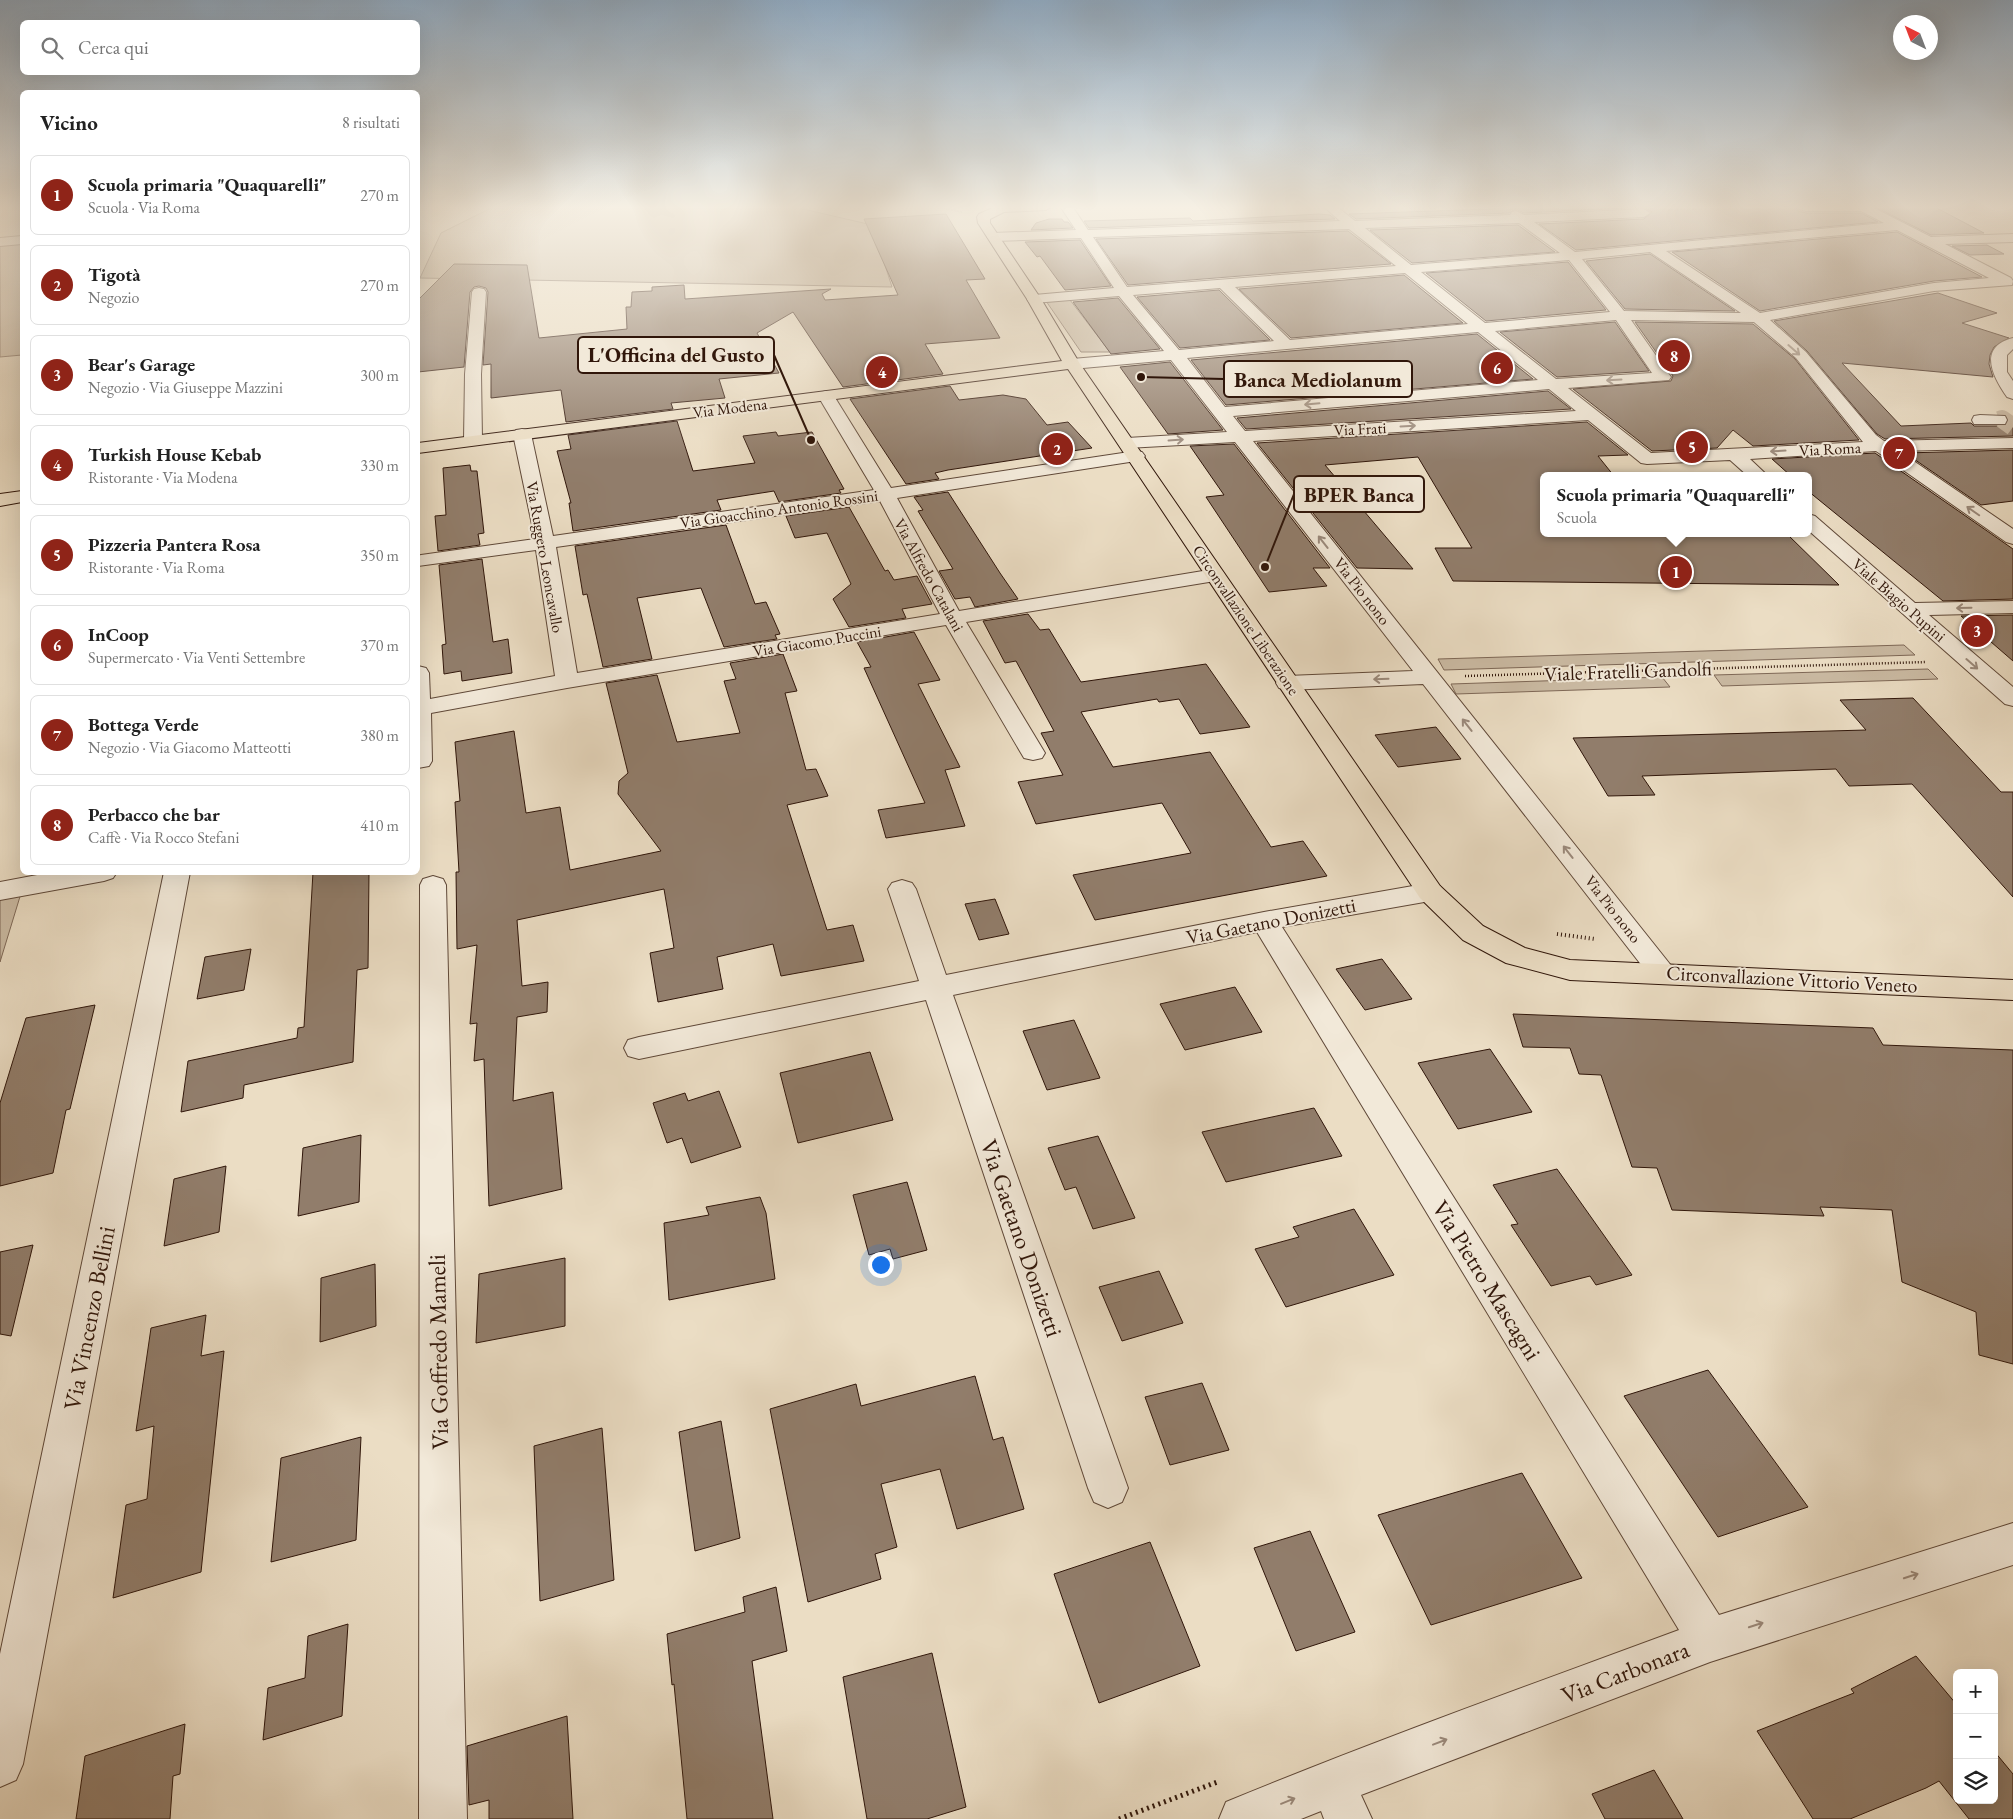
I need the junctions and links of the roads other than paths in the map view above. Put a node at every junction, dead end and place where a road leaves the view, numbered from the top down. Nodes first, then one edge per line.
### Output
1 (1029, 291) edge
2 (1137, 291) edge
3 (1231, 291) edge
4 (1436, 291) edge
5 (1601, 291) edge
6 (1717, 291) edge
7 (1912, 291) edge
8 (480, 292) dead end
9 (1123, 292) junction
10 (1034, 299) junction
11 (1620, 315) junction
12 (1758, 318) junction
13 (1485, 328) junction
14 (2013, 343) edge
15 (1287, 346) junction
16 (1176, 356) junction
17 (1072, 364) junction
18 (1553, 384) junction
19 (2013, 394) tunnel mouth
20 (826, 396) junction
21 (1220, 412) junction
22 (1592, 415) junction
23 (1980, 420) dead end
24 (1999, 420) tunnel mouth
25 (522, 434) junction
26 (1240, 436) junction
27 (473, 440) junction
28 (2013, 443) tunnel mouth
29 (1880, 446) junction
30 (420, 448) edge
31 (1132, 450) junction
32 (1734, 454) junction
33 (1754, 472) edge
34 (886, 495) junction
35 (20, 497) edge
36 (0, 500) edge
37 (1812, 524) edge
38 (2013, 538) edge
39 (544, 542) junction
40 (422, 561) dead end
41 (1215, 575) junction
42 (2013, 607) edge
43 (1909, 609) junction
44 (953, 619) junction
45 (1430, 677) junction
46 (567, 681) junction
47 (1287, 682) junction
48 (2013, 699) edge
49 (420, 708) joint
50 (1033, 753) dead end
51 (420, 761) dead end
52 (88, 875) edge
53 (176, 875) edge
54 (433, 885) dead end
55 (902, 889) dead end
56 (0, 891) edge
57 (1430, 892) junction
58 (1264, 921) junction
59 (1570, 970) joint
60 (1663, 973) junction
61 (936, 988) junction
62 (2013, 990) edge
63 (640, 1048) dead end
64 (1108, 1488) dead end
65 (2013, 1544) edge
66 (1710, 1640) junction
67 (0, 1764) edge
68 (1340, 1801) edge
69 (442, 1819) edge
70 (1243, 1819) edge

1 - 10 main road, Circonvallazione Liberazione
2 - 9 street
3 - 15 street
4 - 13 street
5 - 11 street
6 - 12 street
7 - 12 street
8 - 27 street
9 - 10 street
9 - 16 street, Via Pio nono
10 - 17 main road, Circonvallazione Liberazione
11 - 12 street
11 - 13 street
11 -> 18 street
12 -> 29 street
13 - 15 street
13 - 18 street
14 - 19 street
15 - 16 street
16 - 17 street
16 - 21 street, Via Pio nono
17 - 20 main road, Via Modena
17 - 31 main road, Circonvallazione Liberazione
18 -> 21 street
18 - 22 street
20 - 25 main road, Via Modena
20 - 34 street, Via Alfredo Catalani
21 - 26 street, Via Pio nono
26 -> 22 street, Via Frati
22 - 32 street, Via Roma
23 - 24 street
25 - 27 main road, Via Modena
25 - 39 street, Via Ruggero Leoncavallo
31 -> 26 street, Via Frati
45 -> 26 street, Via Pio nono
27 - 30 main road, Via Modena
28 - 29 street, Via Roma
29 -> 32 street, Via Roma
38 -> 29 street
31 - 34 street, Via Gioacchino Antonio Rossini
31 - 41 main road, Circonvallazione Liberazione
32 - 33 street
34 - 39 street, Via Gioacchino Antonio Rossini
34 - 44 street, Via Alfredo Catalani
35 - 36 main road
37 - 43 street, Viale Biagio Pupini
39 - 40 street, Via Gioacchino Antonio Rossini
39 - 46 street, Via Ruggero Leoncavallo
41 - 44 street, Via Giacomo Puccini
41 - 47 main road, Circonvallazione Liberazione
42 -> 43 street
43 -> 48 street, Viale Biagio Pupini
44 - 46 street, Via Giacomo Puccini
44 - 50 street, Via Alfredo Catalani
45 -> 47 street
60 -> 45 street, Via Pio nono
46 - 49 street, Via Giacomo Puccini
47 - 57 main road, Circonvallazione Liberazione
49 - 51 street
52 - 56 street
53 - 67 street, Via Vincenzo Bellini
54 - 69 street, Via Goffredo Mameli
55 - 61 street, Via Gaetano Donizetti
57 - 58 street, Via Gaetano Donizetti
57 - 59 main road, Circonvallazione Liberazione
58 - 61 street, Via Gaetano Donizetti
58 - 66 street, Via Pietro Mascagni
59 - 60 main road, Circonvallazione Vittorio Veneto
60 - 62 main road, Circonvallazione Vittorio Veneto
61 - 63 street, Via Gaetano Donizetti
61 - 64 street, Via Gaetano Donizetti
66 -> 65 street, Via Carbonara
68 -> 66 street, Via Carbonara
70 -> 68 street, Via Carbonara

